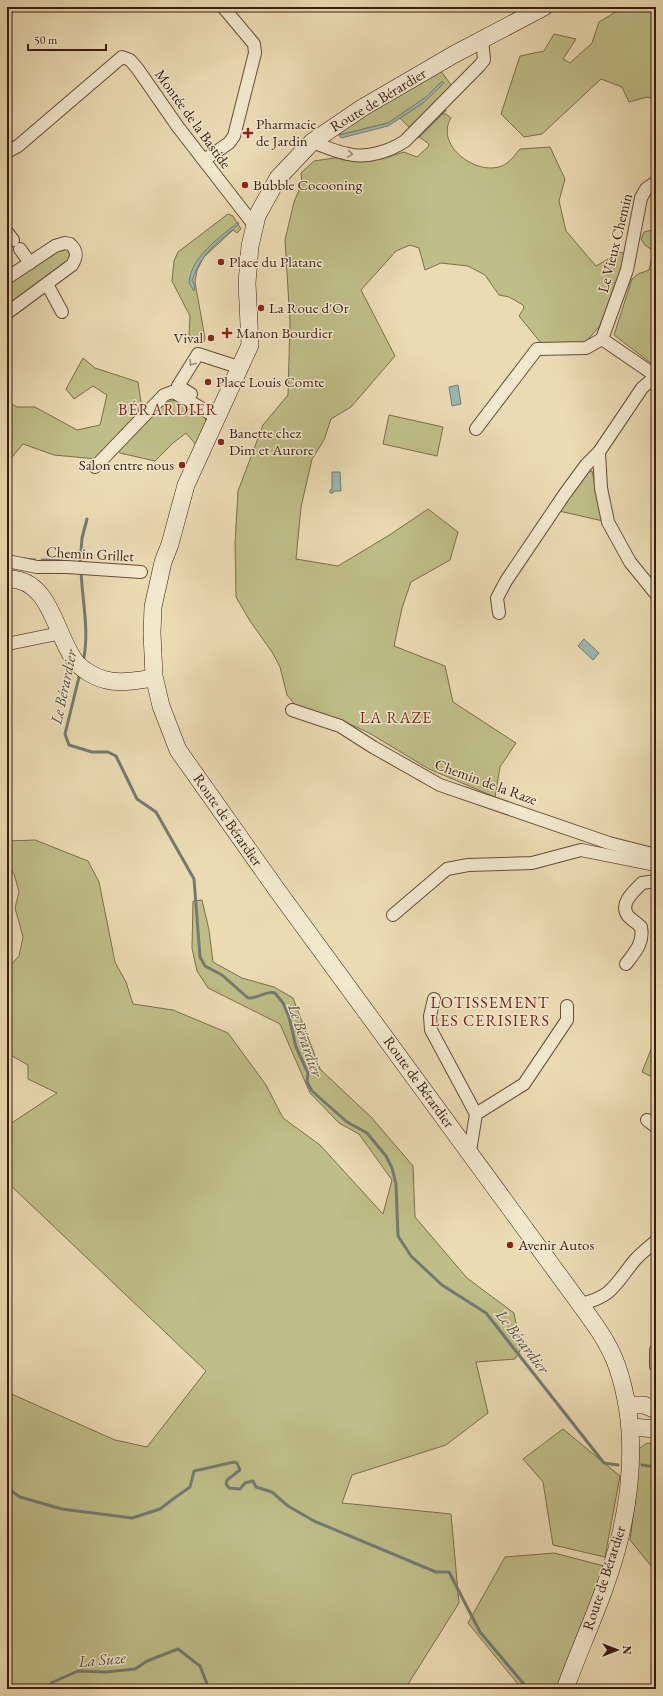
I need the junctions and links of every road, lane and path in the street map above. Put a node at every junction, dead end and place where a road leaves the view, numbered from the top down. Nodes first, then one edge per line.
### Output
1 (223, 7) edge
2 (544, 7) edge
3 (482, 40) junction
4 (312, 142) junction
5 (7, 152) edge
6 (204, 160) junction
7 (656, 182) edge
8 (254, 225) junction
9 (13, 240) edge
10 (30, 263) junction
11 (7, 278) edge
12 (47, 284) junction
13 (62, 312) dead end
14 (7, 313) edge
15 (602, 339) junction
16 (238, 367) junction
17 (656, 376) edge
18 (218, 415) junction
19 (476, 429) dead end
20 (598, 452) junction
21 (95, 467) dead end
22 (7, 561) edge
23 (37, 567) junction
24 (141, 572) dead end
25 (7, 579) edge
26 (26, 583) junction
27 (656, 594) edge
28 (499, 613) dead end
29 (61, 633) junction
30 (7, 644) edge
31 (154, 678) junction
32 (292, 710) dead end
33 (656, 855) edge
34 (656, 865) edge
35 (656, 881) edge
36 (393, 915) dead end
37 (626, 964) dead end
38 (434, 999) dead end
39 (567, 1006) dead end
40 (476, 1114) junction
41 (470, 1151) junction
42 (656, 1241) edge
43 (580, 1304) junction
44 (656, 1350) edge
45 (656, 1366) edge
46 (628, 1404) junction
47 (656, 1410) edge
48 (631, 1427) junction
49 (656, 1429) edge
50 (565, 1689) edge

1 - 6 street
2 - 3 main road, Route de Bérardier
3 - 4 main road, Route de Bérardier
4 -> 3 street
4 - 8 main road, Route de Bérardier
5 - 6 street, Montée de la Bastide
6 - 8 street, Montée de la Bastide
7 - 15 street, Le Vieux Chemin
8 - 16 main road, Route de Bérardier
9 - 10 street
10 - 11 street
10 - 12 street
12 - 13 street
12 - 14 street
15 - 17 street
15 - 19 street
16 - 18 main road, Route de Bérardier
16 -> 18 street
17 - 20 street
18 - 21 street
18 - 31 main road, Route de Bérardier
20 - 27 street
20 - 28 street
22 - 23 street, Chemin Grillet
23 - 24 street, Chemin Grillet
23 - 26 street, Chemin Grillet
25 - 26 main road
26 - 29 main road
29 - 30 street
29 - 31 main road
31 - 41 main road, Route de Bérardier
32 - 33 street, Chemin de la Raze
34 - 36 street
35 - 37 street
38 - 40 street
39 - 40 street
40 - 41 street
41 - 43 main road, Route de Bérardier
42 - 43 street
43 - 46 main road, Route de Bérardier
44 - 45 street
46 - 47 main road
46 - 48 main road, Route de Bérardier
48 - 49 main road
48 - 50 main road, Route de Bérardier

